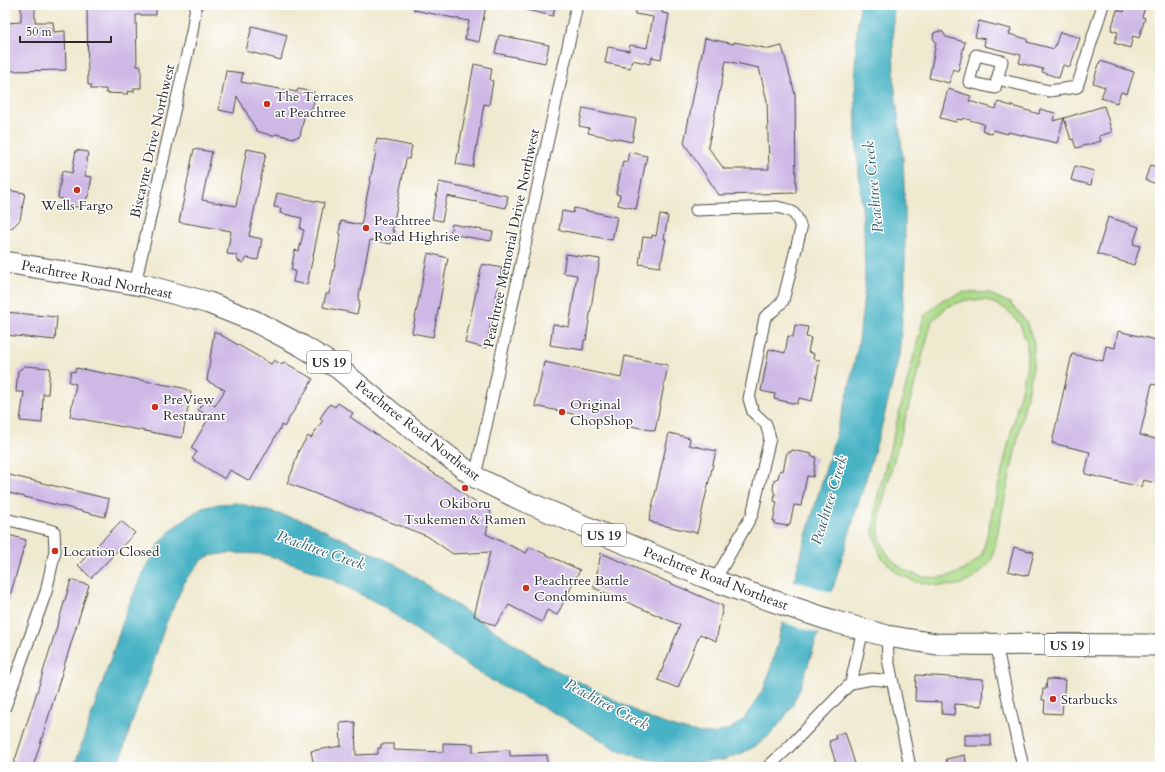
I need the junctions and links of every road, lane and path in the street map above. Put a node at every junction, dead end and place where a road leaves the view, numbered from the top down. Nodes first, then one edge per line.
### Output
1 (196, 5) edge
2 (577, 5) edge
3 (1103, 5) edge
4 (997, 79) dead end
5 (696, 210) dead end
6 (5, 262) edge
7 (135, 284) junction
8 (475, 477) junction
9 (5, 519) edge
10 (715, 580) junction
11 (863, 629) junction
12 (887, 636) junction
13 (1160, 636) edge
14 (996, 644) junction
15 (1138, 645) junction
16 (1160, 645) edge
17 (892, 681) junction
18 (9, 682) edge
19 (851, 683) junction
20 (5, 707) edge
21 (768, 767) edge
22 (910, 767) edge
23 (1023, 767) edge

1 - 7 street, Biscayne Drive Northwest
2 - 8 street, Peachtree Memorial Drive Northwest
3 - 4 street
5 - 10 street
6 - 7 highway, Peachtree Road Northeast / US 19
7 - 8 highway, Peachtree Road Northeast / US 19
8 - 10 highway, Peachtree Road Northeast / US 19
9 - 18 street
10 - 11 highway, Peachtree Road Northeast / US 19
11 - 12 highway, Peachtree Road Northeast / US 19
11 - 19 street
12 - 14 highway, Peachtree Road Northeast / US 19
12 - 17 street
13 - 15 street
14 - 15 highway, Peachtree Road Northeast / US 19
14 - 23 street
15 - 16 highway, Peachtree Road Northeast / US 19
17 - 19 street
17 - 22 street
18 - 20 street
19 - 21 street

